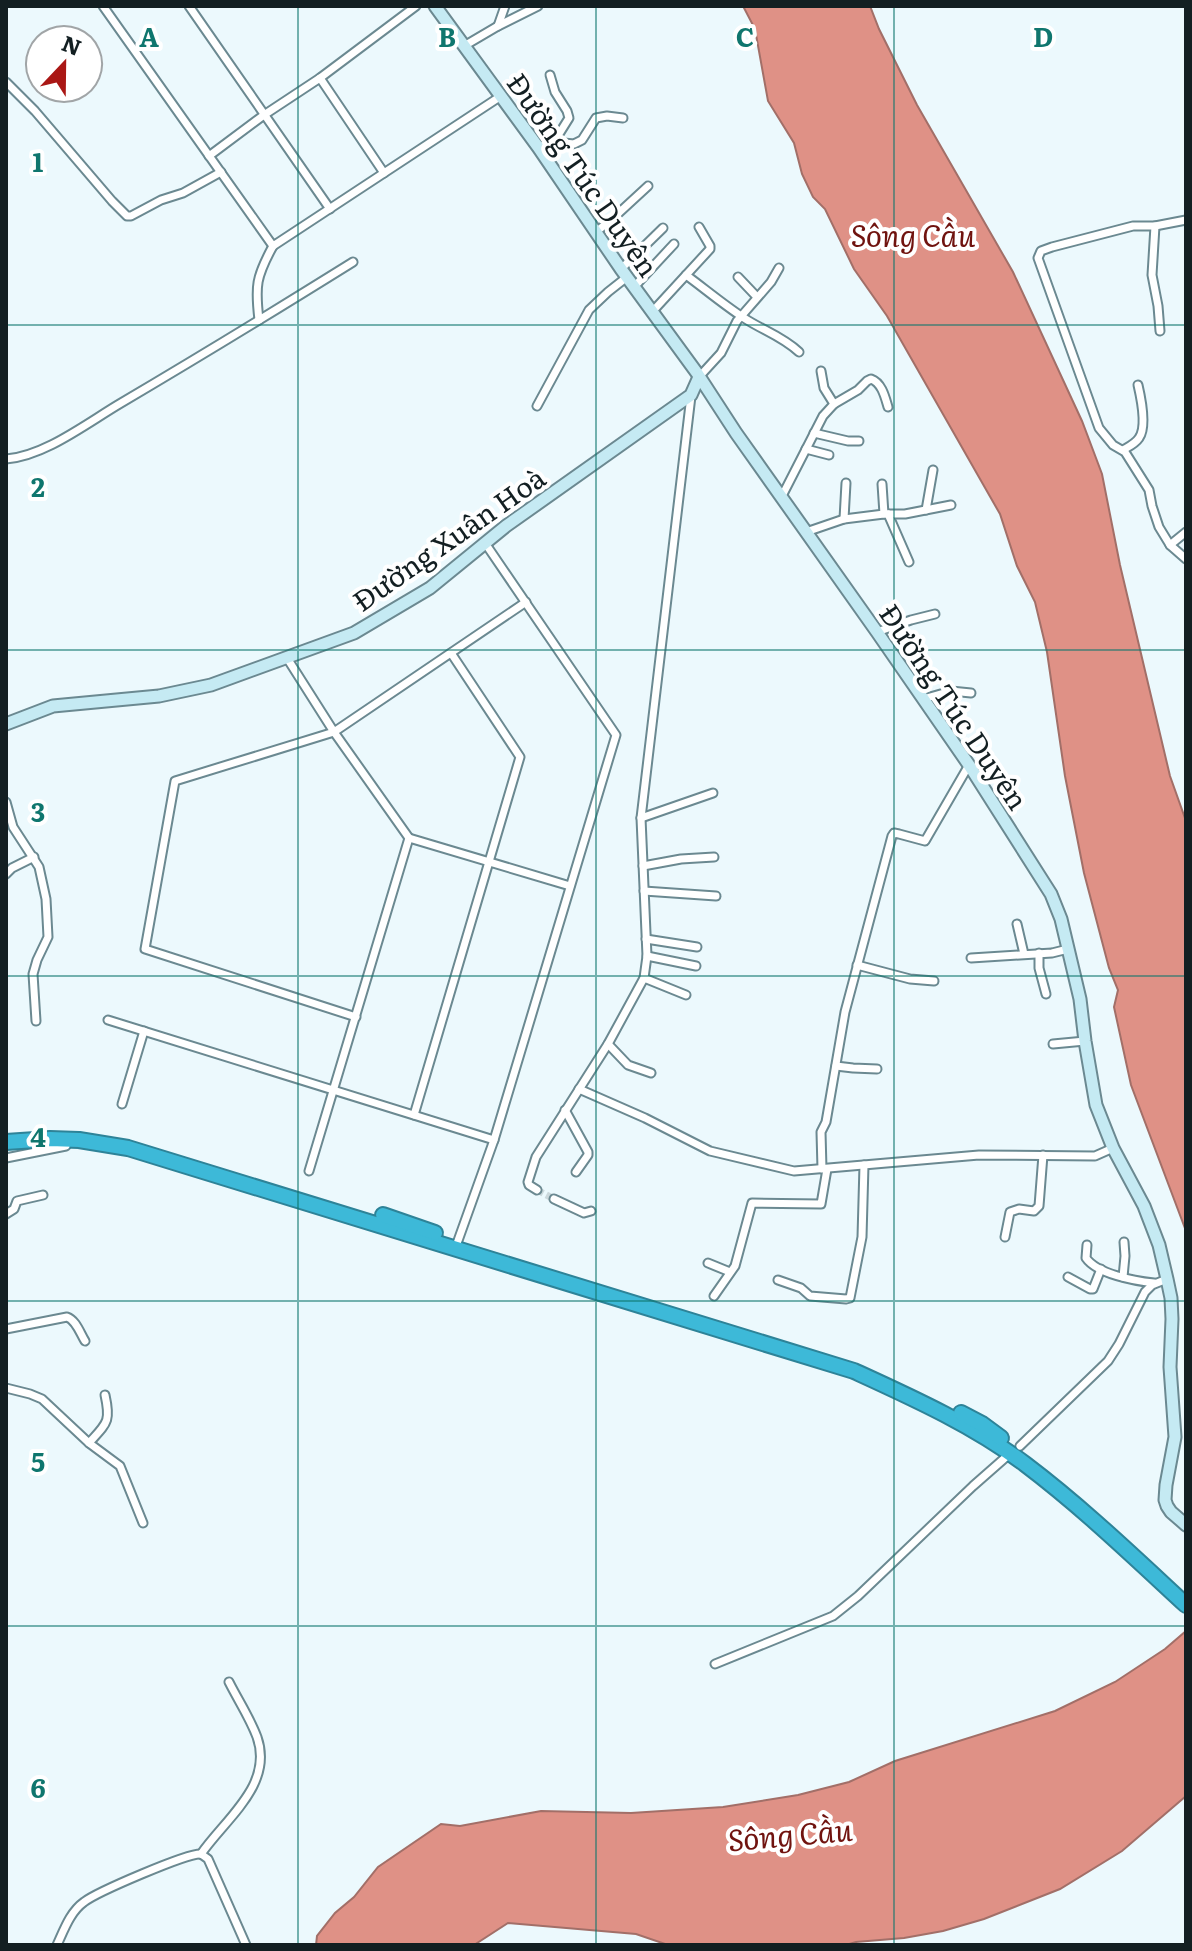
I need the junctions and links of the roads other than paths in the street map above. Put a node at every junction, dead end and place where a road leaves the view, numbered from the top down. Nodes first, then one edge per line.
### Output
1 (103, 6) edge
2 (189, 6) edge
3 (416, 6) edge
4 (435, 6) edge
5 (505, 6) edge
6 (538, 6) edge
7 (498, 26) junction
8 (464, 46) junction
9 (550, 75) dead end
10 (320, 78) junction
11 (6, 82) edge
12 (501, 96) junction
13 (264, 115) junction
14 (623, 118) dead end
15 (554, 142) junction
16 (538, 147) junction
17 (209, 156) junction
18 (221, 172) junction
19 (384, 173) junction
20 (648, 186) dead end
21 (330, 209) junction
22 (1186, 220) edge
23 (1155, 226) junction
24 (699, 227) dead end
25 (663, 228) dead end
26 (597, 231) junction
27 (674, 244) dead end
28 (273, 246) junction
29 (353, 262) dead end
30 (779, 268) dead end
31 (624, 273) junction
32 (686, 275) junction
33 (738, 277) dead end
34 (634, 287) junction
35 (757, 297) junction
36 (652, 312) junction
37 (740, 316) junction
38 (259, 320) junction
39 (1160, 331) dead end
40 (799, 352) dead end
41 (821, 371) dead end
42 (699, 377) junction
43 (1138, 385) dead end
44 (691, 395) junction
45 (834, 404) junction
46 (537, 406) dead end
47 (888, 407) dead end
48 (814, 433) junction
49 (859, 441) dead end
50 (806, 449) junction
51 (1123, 450) junction
52 (829, 455) dead end
53 (6, 459) edge
54 (933, 470) dead end
55 (846, 483) dead end
56 (882, 484) dead end
57 (781, 498) junction
58 (951, 505) dead end
59 (926, 510) junction
60 (886, 514) junction
61 (844, 519) junction
62 (806, 532) junction
63 (1186, 532) edge
64 (485, 543) junction
65 (1170, 545) junction
66 (1186, 559) edge
67 (909, 562) dead end
68 (526, 602) junction
69 (935, 614) dead end
70 (877, 632) junction
71 (451, 653) junction
72 (287, 658) junction
73 (971, 693) dead end
74 (923, 699) junction
75 (6, 724) edge
76 (334, 732) junction
77 (969, 765) junction
78 (713, 793) dead end
79 (6, 802) edge
80 (641, 818) junction
81 (409, 838) junction
82 (34, 857) junction
83 (714, 857) dead end
84 (489, 861) junction
85 (643, 866) junction
86 (6, 874) edge
87 (570, 886) junction
88 (644, 891) junction
89 (716, 896) dead end
90 (1017, 924) dead end
91 (646, 939) junction
92 (697, 947) dead end
93 (1068, 949) junction
94 (1039, 953) junction
95 (1024, 954) junction
96 (647, 956) junction
97 (971, 958) dead end
98 (857, 965) junction
99 (696, 966) dead end
100 (644, 978) junction
101 (934, 981) dead end
102 (1046, 994) dead end
103 (686, 995) dead end
104 (356, 1017) junction
105 (108, 1020) dead end
106 (36, 1021) dead end
107 (144, 1031) junction
108 (1085, 1041) junction
109 (608, 1044) junction
110 (1053, 1044) dead end
111 (836, 1066) junction
112 (877, 1069) dead end
113 (651, 1073) dead end
114 (579, 1089) junction
115 (334, 1090) junction
116 (122, 1104) dead end
117 (565, 1110) junction
118 (414, 1115) junction
119 (6, 1132) edge
120 (494, 1140) junction
121 (6, 1142) edge
122 (66, 1146) dead end
123 (1113, 1148) junction
124 (1043, 1155) junction
125 (6, 1158) edge
126 (864, 1165) junction
127 (824, 1169) junction
128 (309, 1171) dead end
129 (576, 1172) dead end
130 (537, 1190) dead end
131 (43, 1195) dead end
132 (554, 1199) tunnel mouth
133 (591, 1211) dead end
134 (6, 1214) edge
135 (1005, 1237) dead end
136 (1124, 1242) dead end
137 (457, 1245) junction
138 (1087, 1245) dead end
139 (708, 1263) dead end
140 (1101, 1269) junction
141 (730, 1272) junction
142 (1068, 1277) dead end
143 (1123, 1277) junction
144 (778, 1280) dead end
145 (1161, 1281) junction
146 (714, 1296) dead end
147 (6, 1329) edge
148 (85, 1341) dead end
149 (6, 1388) edge
150 (105, 1395) dead end
151 (89, 1443) junction
152 (1020, 1446) dead end
153 (1006, 1457) dead end
154 (143, 1523) dead end
155 (1186, 1525) edge
156 (1132, 1550) junction
157 (1186, 1594) edge
158 (1186, 1605) edge
159 (715, 1664) dead end
160 (229, 1682) dead end
161 (201, 1854) junction
162 (57, 1945) edge
163 (246, 1945) edge

1 - 17 street
2 - 13 street
3 - 10 street
4 - 8 street, Đường Túc Duyên
5 - 7 street
6 - 7 street
7 - 8 street
8 - 12 street, Đường Túc Duyên
9 - 15 street
10 - 13 street
10 - 19 street
11 - 18 street
12 - 16 street, Đường Túc Duyên
12 - 19 street
13 - 17 street
13 - 21 street
14 - 15 street
15 - 16 street
16 - 26 street, Đường Túc Duyên
17 - 18 street
18 - 28 street
19 - 21 street
20 - 26 street
21 - 28 street
22 - 23 street
23 - 39 street
23 - 51 street
24 - 32 street
25 - 31 street
26 - 31 street, Đường Túc Duyên
27 - 34 street
28 - 38 street
29 - 38 street
30 - 35 street
31 - 34 street, Đường Túc Duyên
31 - 46 street
32 - 36 street
32 - 37 street
33 - 35 street
34 - 36 street, Đường Túc Duyên
35 - 37 street
36 - 42 street, Đường Túc Duyên
37 - 40 street
37 - 42 street
38 - 53 street
41 - 45 street
42 - 44 street
42 - 57 street, Đường Túc Duyên
43 - 51 street
44 - 64 street, Đường Xuân Hoà
44 - 80 street
45 - 47 street
45 - 48 street
48 - 49 street
48 - 50 street
50 - 52 street
50 - 57 street
51 - 65 street
54 - 59 street
55 - 61 street
56 - 60 street
57 - 62 street, Đường Túc Duyên
58 - 59 street
59 - 60 street
60 - 61 street
60 - 67 street
61 - 62 street
62 - 70 street, Đường Túc Duyên
63 - 65 street
64 - 68 street
64 - 72 street, Đường Xuân Hoà
65 - 66 street
68 - 71 street
68 - 87 street
69 - 70 street
70 - 74 street, Đường Túc Duyên
71 - 76 street
71 - 84 street
72 - 75 street, Đường Xuân Hoà
72 - 76 street
73 - 74 street
74 - 77 street, Đường Túc Duyên
76 - 81 street
76 - 104 street
77 - 93 street, Đường Túc Duyên
77 - 98 street
78 - 80 street
79 - 82 street
80 - 85 street
81 - 84 street
81 - 104 street
82 - 86 street
82 - 106 street
83 - 85 street
84 - 87 street
84 - 118 street
85 - 88 street
87 - 120 street
88 - 89 street
88 - 91 street
90 - 95 street
91 - 92 street
91 - 96 street
93 - 94 street
93 - 108 street, Đường Túc Duyên
94 - 95 street
94 - 102 street
95 - 97 street
96 - 99 street
96 - 100 street
98 - 101 street
98 - 111 street
100 - 103 street
100 - 109 street
104 - 115 street
105 - 107 street
107 - 115 street
107 - 116 street
108 - 110 street
108 - 123 street, Đường Túc Duyên
109 - 113 street
109 - 114 street
111 - 112 street
111 - 127 street
114 - 117 street
114 - 127 street
115 - 118 street
115 - 128 street
117 - 129 street
117 - 130 street
118 - 120 street
119 - 137 highway
120 - 137 street
121 - 137 highway
122 - 125 street
123 - 124 street
123 - 145 street, Đường Túc Duyên
124 - 126 street
124 - 135 street
126 - 127 street
126 - 144 street
127 - 141 street
131 - 134 street
132 - 133 street
136 - 143 street
137 - 156 highway
138 - 140 street
139 - 141 street
140 - 142 street
140 - 143 street
141 - 146 street
143 - 145 street
145 - 152 street
145 - 155 street, Đường Túc Duyên
147 - 148 street
149 - 151 street
150 - 151 street
151 - 154 street
153 - 159 street
156 - 157 highway
156 - 158 highway
160 - 161 street
161 - 162 street
161 - 163 street

